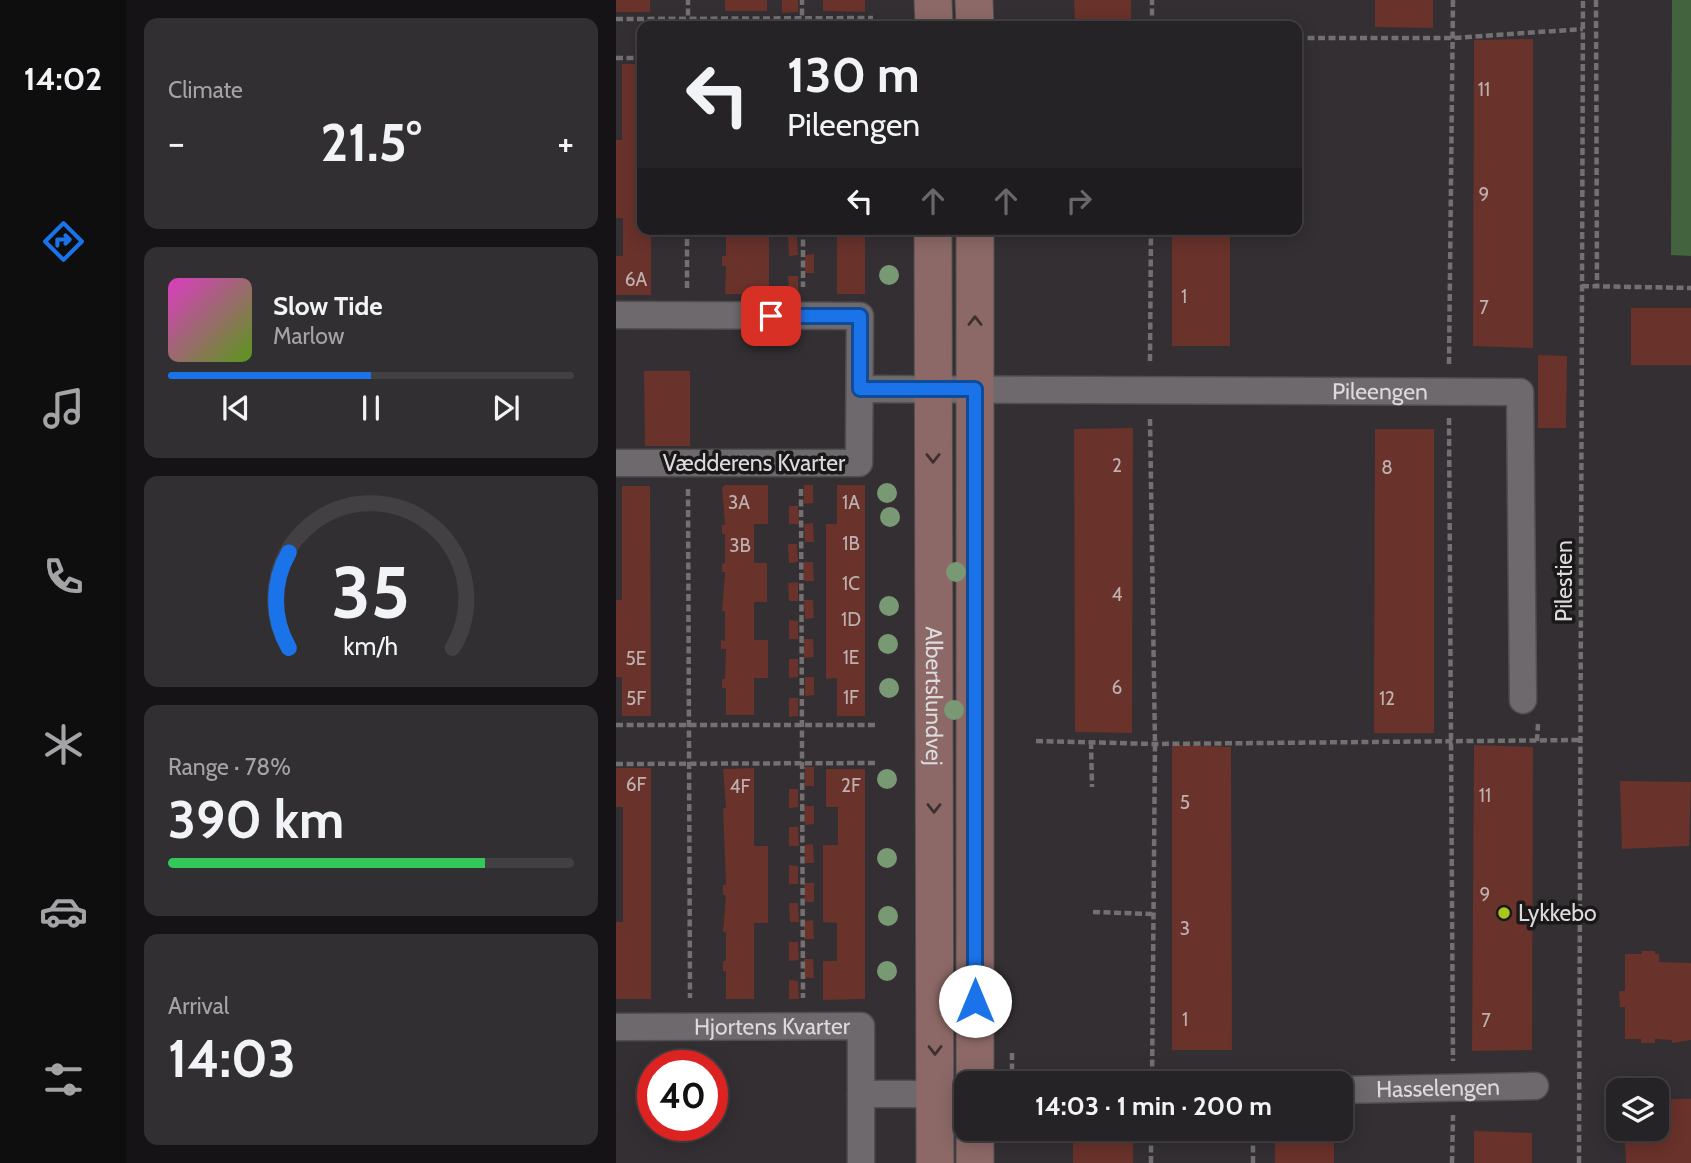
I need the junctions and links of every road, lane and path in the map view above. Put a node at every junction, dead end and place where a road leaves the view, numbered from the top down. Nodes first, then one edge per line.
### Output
1 (688, 0) edge
2 (802, 0) edge
3 (933, 0) edge
4 (974, 0) edge
5 (1152, 0) edge
6 (1453, 0) edge
7 (1583, 0) edge
8 (1596, 0) edge
9 (873, 18) dead end
10 (616, 19) edge
11 (688, 19) junction
12 (802, 19) junction
13 (933, 21) edge
14 (975, 21) edge
15 (1152, 21) edge
16 (1583, 29) junction
17 (1302, 38) edge
18 (1453, 38) junction
19 (616, 58) edge
20 (637, 58) edge
21 (687, 235) edge
22 (803, 235) edge
23 (933, 235) edge
24 (975, 235) edge
25 (1151, 235) edge
26 (1582, 286) junction
27 (1597, 286) junction
28 (1691, 288) edge
29 (616, 315) edge
30 (687, 315) junction
31 (803, 316) junction
32 (860, 389) junction
33 (933, 389) junction
34 (975, 389) junction
35 (1449, 390) junction
36 (1150, 391) junction
37 (616, 463) edge
38 (688, 463) junction
39 (801, 464) junction
40 (1523, 699) dead end
41 (616, 725) edge
42 (690, 725) junction
43 (803, 725) junction
44 (876, 725) dead end
45 (1581, 740) junction
46 (1037, 741) dead end
47 (1451, 741) junction
48 (1091, 742) junction
49 (1155, 744) junction
50 (876, 762) dead end
51 (616, 764) edge
52 (803, 764) junction
53 (690, 766) junction
54 (1093, 787) dead end
55 (1093, 912) dead end
56 (1153, 914) junction
57 (616, 1027) edge
58 (690, 1027) junction
59 (803, 1027) junction
60 (975, 1071) edge
61 (1152, 1071) edge
62 (1535, 1086) dead end
63 (1453, 1089) junction
64 (1353, 1090) edge
65 (861, 1094) junction
66 (950, 1094) edge
67 (975, 1141) edge
68 (1152, 1141) edge
69 (1253, 1141) edge
70 (861, 1163) edge
71 (935, 1163) edge
72 (975, 1163) edge
73 (1151, 1163) edge
74 (1253, 1163) edge
75 (1452, 1163) edge
76 (1580, 1163) edge

1 - 11 path
2 - 12 path
3 - 13 street
4 - 14 street
5 - 15 path
6 - 18 path
7 - 16 path, Pilestien
8 - 27 path
9 - 12 path
10 - 11 path
11 - 12 path
16 - 18 path
16 - 26 path, Pilestien
17 - 18 path
18 - 35 path
19 - 20 path
21 - 30 path
22 - 31 path
23 - 33 street, Albertslundvej
34 -> 24 street, Albertslundvej
25 - 36 path
26 - 27 path
26 - 45 path, Pilestien
27 - 28 path
29 - 30 street, Vædderens Kvarter
30 - 31 street, Vædderens Kvarter
31 - 32 street, Vædderens Kvarter
32 - 33 street
32 - 39 street, Vædderens Kvarter
33 - 34 street, Pileengen
33 -> 66 street, Albertslundvej
34 - 36 street, Pileengen
34 - 60 street, Albertslundvej
35 - 36 street, Pileengen
35 - 40 street, Pileengen
35 - 47 path
36 - 49 path
37 - 38 street, Vædderens Kvarter
38 - 39 street, Vædderens Kvarter
38 - 42 path
39 - 43 path
41 - 42 path
42 - 43 path
42 - 53 path
43 - 44 path
43 - 52 path
45 - 47 path
45 - 76 path, Pilestien
46 - 48 path
47 - 49 path
47 - 63 path
48 - 49 path
48 - 54 path
49 - 56 path
50 - 52 path
51 - 53 path
52 - 53 path
52 - 59 path
53 - 58 path
55 - 56 path
56 - 61 path
57 - 58 street, Hjortens Kvarter
58 - 59 street, Hjortens Kvarter
59 - 65 street, Hjortens Kvarter
62 - 63 street, Hasselengen
63 - 64 street, Hasselengen
63 - 75 path
65 - 66 street
65 - 70 street, Hjortens Kvarter
66 - 71 street, Albertslundvej
67 - 72 street
68 - 73 path
69 - 74 path

